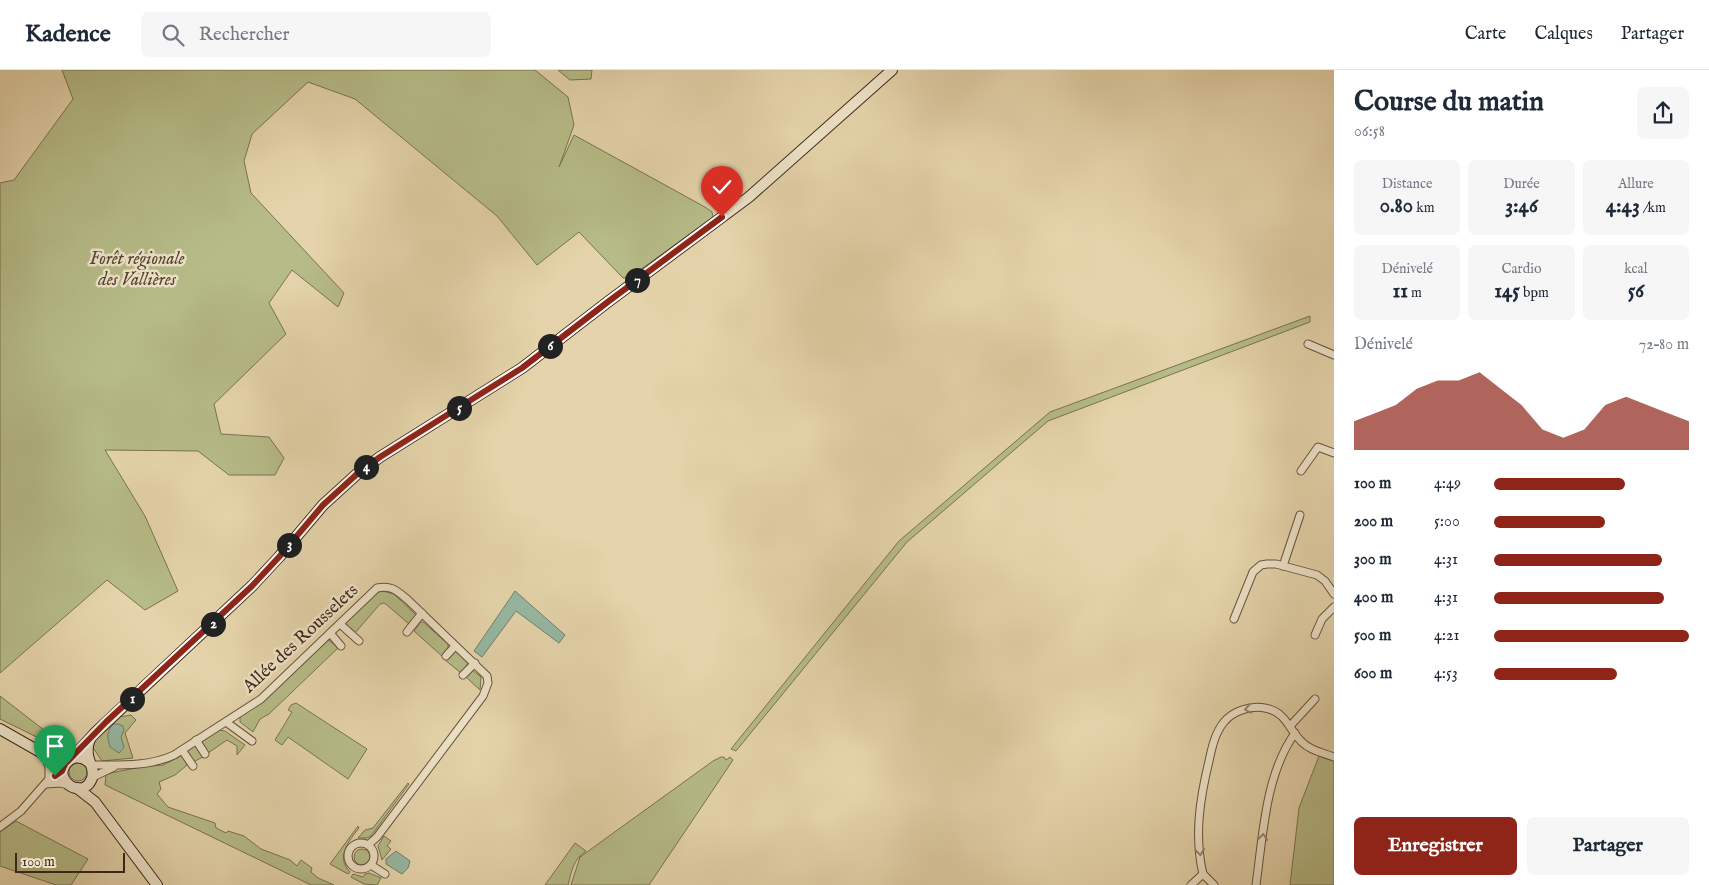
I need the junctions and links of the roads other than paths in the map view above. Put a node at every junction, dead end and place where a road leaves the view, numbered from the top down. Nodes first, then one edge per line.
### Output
1 (892, 70) edge
2 (1308, 344) dead end
3 (1334, 355) edge
4 (1334, 453) edge
5 (1301, 471) dead end
6 (1300, 515) dead end
7 (1283, 566) junction
8 (1333, 590) edge
9 (1334, 607) edge
10 (422, 613) junction
11 (1234, 619) dead end
12 (340, 624) junction
13 (408, 632) dead end
14 (330, 633) junction
15 (1315, 635) dead end
16 (359, 641) dead end
17 (341, 646) dead end
18 (456, 646) junction
19 (446, 656) dead end
20 (474, 663) junction
21 (464, 675) dead end
22 (1315, 699) dead end
23 (226, 722) junction
24 (1291, 725) junction
25 (0, 729) edge
26 (1295, 733) junction
27 (90, 738) junction
28 (196, 740) junction
29 (252, 740) dead end
30 (182, 750) junction
31 (43, 754) junction
32 (205, 754) dead end
33 (1334, 757) edge
34 (66, 764) junction
35 (91, 764) junction
36 (114, 766) junction
37 (193, 766) dead end
38 (91, 779) junction
39 (47, 781) junction
40 (73, 786) junction
41 (95, 802) junction
42 (0, 827) edge
43 (368, 845) junction
44 (371, 865) junction
45 (385, 874) dead end
46 (1203, 874) junction
47 (157, 885) edge
48 (1191, 885) edge
49 (1214, 885) edge
50 (1256, 885) edge

1 - 27 street
2 - 3 street
4 - 5 street
6 - 7 street
7 - 8 street
7 - 11 street
9 - 15 street
10 - 12 street, Allée des Rousselets
10 - 13 street
10 - 18 street, Allée des Rousselets
12 - 14 street, Allée des Rousselets
12 - 16 street
14 - 17 street
14 - 23 street, Allée des Rousselets
18 - 19 street
18 - 20 street, Allée des Rousselets
20 - 21 street
20 - 43 street, Allée des Rousselets
22 - 24 street
23 - 28 street, Allée des Rousselets
23 - 29 street
24 - 26 street
24 -> 46 street
25 - 31 street
26 - 33 street
50 -> 26 street
27 - 34 street
27 - 35 street
28 - 30 street, Allée des Rousselets
28 - 32 street
30 - 36 street, Allée des Rousselets
30 - 37 street
31 - 34 street
31 - 39 street
34 - 35 street
34 - 39 street
34 - 40 street
35 - 36 street, Allée des Rousselets
35 - 38 street
36 - 38 street, Allée des Rousselets
38 - 40 street
38 - 41 street
39 - 40 street
39 - 42 street
40 - 41 street
41 - 47 street
43 - 44 street
43 - 44 street, Allée des Rousselets
44 - 45 street
46 - 48 street
46 - 49 street

